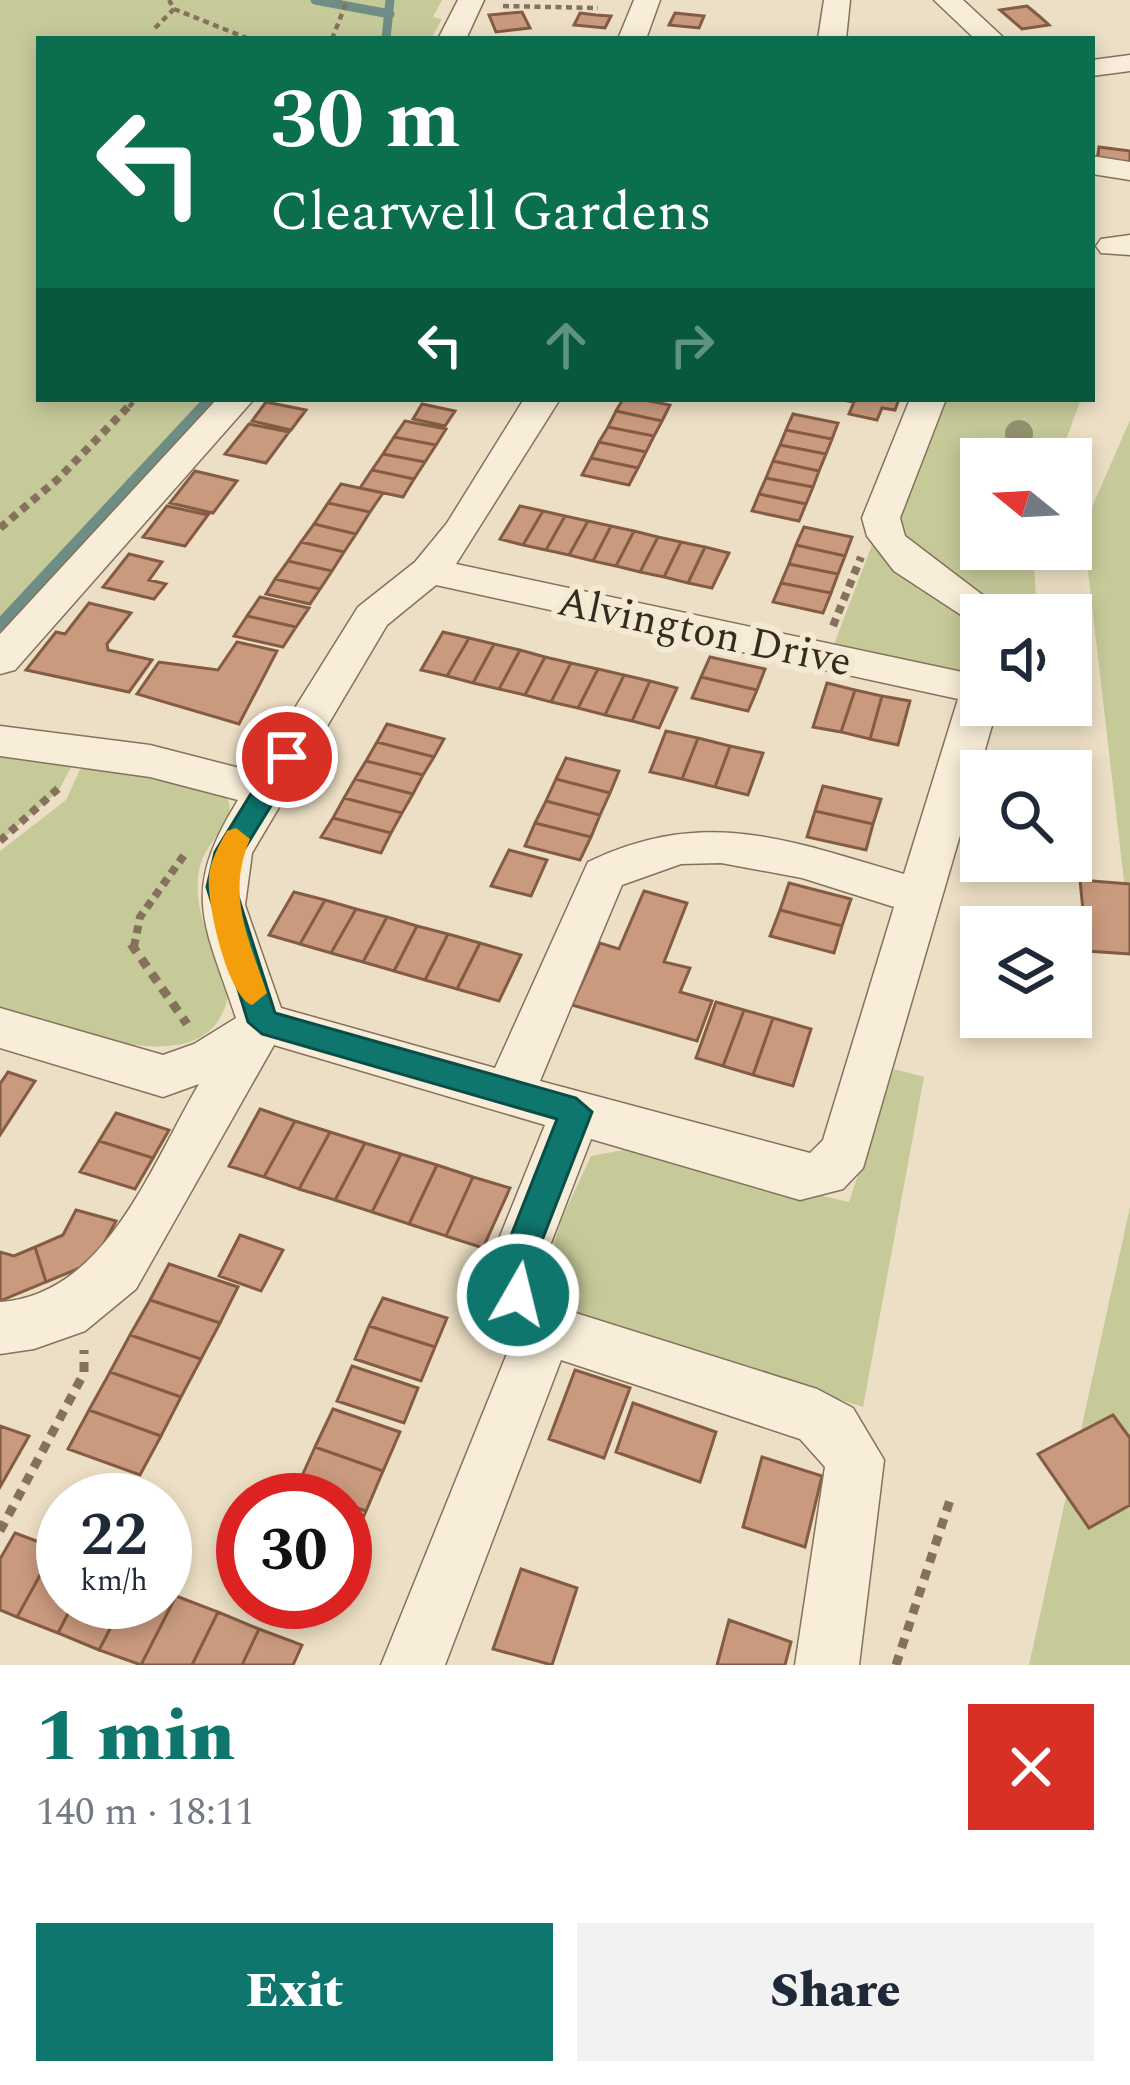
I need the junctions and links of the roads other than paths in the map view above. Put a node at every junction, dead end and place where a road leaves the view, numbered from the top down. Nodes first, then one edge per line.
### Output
1 (647, 0) edge
2 (836, 0) edge
3 (947, 0) edge
4 (468, 5) edge
5 (453, 36) edge
6 (633, 36) edge
7 (832, 36) edge
8 (989, 36) edge
9 (1130, 62) edge
10 (1095, 68) edge
11 (1095, 165) edge
12 (1130, 171) edge
13 (233, 402) edge
14 (540, 402) edge
15 (927, 402) edge
16 (429, 571) junction
17 (962, 594) edge
18 (0, 660) edge
19 (960, 686) edge
20 (971, 726) edge
21 (0, 740) edge
22 (267, 791) junction
23 (921, 896) junction
24 (262, 1022) junction
25 (0, 1028) edge
26 (510, 1092) junction
27 (576, 1112) junction
28 (0, 1328) edge
29 (544, 1329) junction
30 (412, 1665) edge
31 (827, 1665) edge

1 - 6 street
2 - 7 street
3 - 8 street
4 - 5 street
9 - 10 street
11 - 12 street
13 - 18 street
14 - 16 street
15 - 17 street
16 - 19 street, Alvington Drive
16 - 22 street
20 - 23 street
21 - 22 street
22 - 24 street
23 - 26 street
23 - 27 street
24 - 25 street
24 - 26 street
24 - 28 street
26 - 27 street
27 - 29 street
29 - 30 street
29 - 31 street

